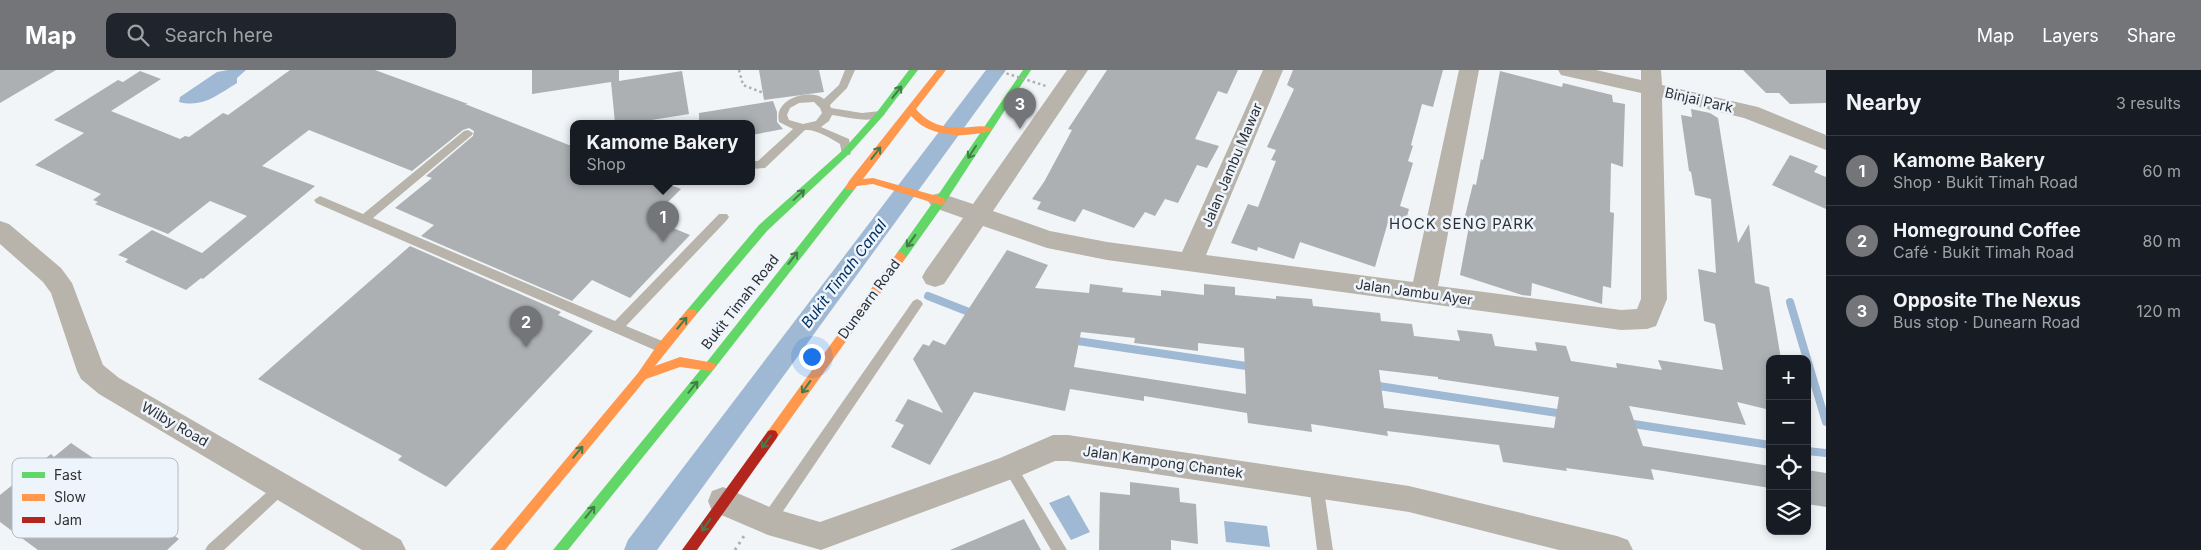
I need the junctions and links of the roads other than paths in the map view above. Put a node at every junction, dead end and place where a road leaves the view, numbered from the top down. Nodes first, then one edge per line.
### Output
1 (850, 70) edge
2 (914, 70) edge
3 (942, 70) edge
4 (1027, 70) edge
5 (1078, 70) edge
6 (1273, 70) edge
7 (1468, 70) edge
8 (1568, 70) edge
9 (1650, 75) edge
10 (826, 108) junction
11 (911, 109) junction
12 (880, 114) junction
13 (806, 128) junction
14 (987, 129) junction
15 (468, 133) dead end
16 (1826, 143) edge
17 (846, 152) junction
18 (755, 165) edge
19 (853, 183) junction
20 (320, 200) dead end
21 (940, 201) junction
22 (976, 216) junction
23 (723, 217) dead end
24 (365, 220) junction
25 (6, 244) edge
26 (1191, 261) junction
27 (935, 277) dead end
28 (1424, 293) junction
29 (917, 304) dead end
30 (617, 327) junction
31 (662, 347) junction
32 (710, 366) junction
33 (642, 376) junction
34 (1010, 467) junction
35 (1316, 484) junction
36 (282, 486) junction
37 (723, 501) junction
38 (768, 521) junction
39 (213, 550) edge
40 (390, 550) edge
41 (497, 550) edge
42 (560, 550) edge
43 (689, 550) edge
44 (1059, 550) edge
45 (1325, 550) edge
46 (1617, 550) edge

1 - 10 lane
12 -> 2 highway
3 - 11 highway, Bukit Timah Road
4 - 14 highway, Dunearn Road
5 - 22 street
6 - 26 street, Jalan Jambu Mawar
7 - 28 street
8 - 9 street, Binjai Park
9 - 16 street, Binjai Park
9 - 28 street, Jalan Jambu Ayer
10 - 12 lane
10 - 13 lane
10 - 13 lane
11 - 14 highway
19 -> 11 highway, Bukit Timah Road
12 - 17 highway
13 - 17 lane
13 - 18 lane
14 -> 21 highway, Dunearn Road
15 - 24 lane
31 -> 17 highway
19 - 21 highway
32 -> 19 highway, Bukit Timah Road
20 - 24 lane
21 - 22 street, Jalan Jambu Ayer
21 -> 37 highway, Dunearn Road
22 - 26 street, Jalan Jambu Ayer
22 - 27 street
23 - 30 lane
24 - 30 lane
25 - 36 street, Wilby Road
26 - 28 street, Jalan Jambu Ayer
29 - 38 lane
30 - 31 lane
31 - 33 highway
32 - 33 highway
42 -> 32 highway, Bukit Timah Road
41 -> 33 highway
34 - 35 street, Jalan Kampong Chantek
34 - 38 street, Jalan Kampong Chantek
34 - 44 lane
35 - 45 lane
35 - 46 street, Jalan Kampong Chantek
36 - 39 lane
36 - 40 street, Wilby Road
37 - 38 street, Jalan Kampong Chantek
37 -> 43 highway, Dunearn Road

